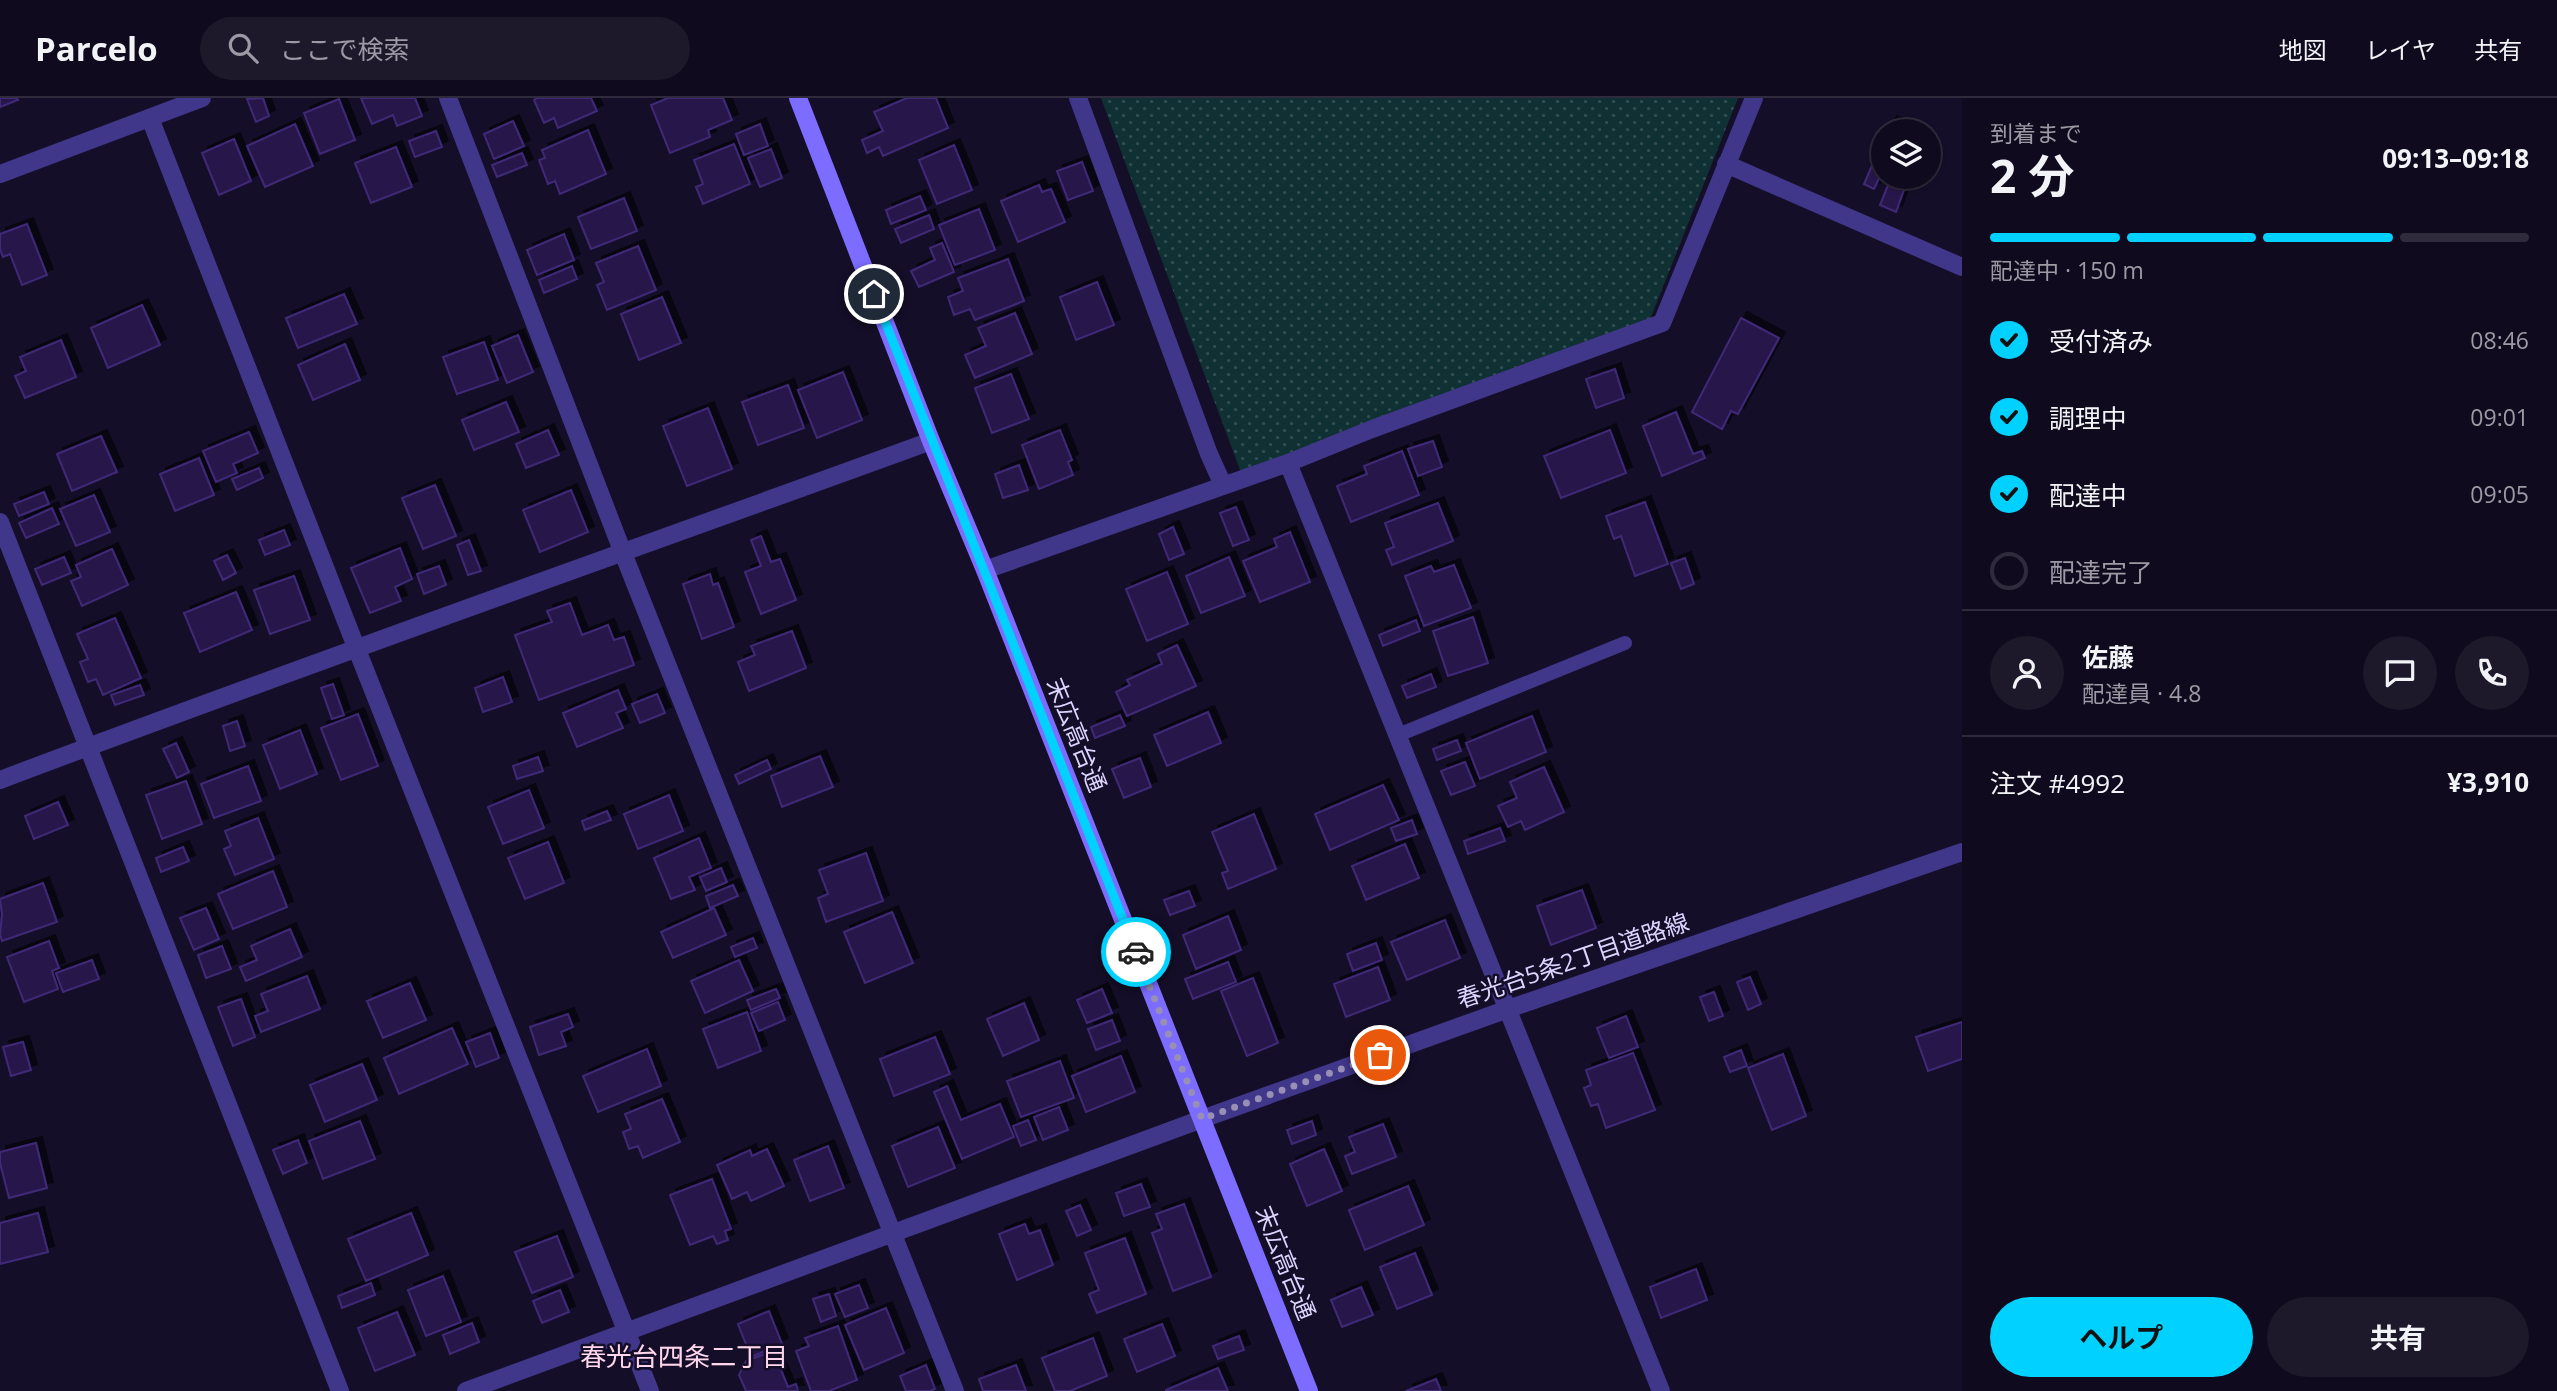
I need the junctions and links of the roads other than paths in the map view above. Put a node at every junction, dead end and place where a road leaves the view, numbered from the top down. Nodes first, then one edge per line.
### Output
1 (202, 98) edge
2 (448, 98) edge
3 (798, 98) edge
4 (1078, 98) edge
5 (1754, 98) edge
6 (150, 118) junction
7 (1726, 164) junction
8 (0, 174) edge
9 (1960, 260) edge
10 (931, 441) junction
11 (1288, 463) junction
12 (1223, 485) junction
13 (0, 522) edge
14 (623, 553) junction
15 (985, 570) junction
16 (1625, 643) dead end
17 (356, 647) junction
18 (1398, 734) junction
19 (89, 746) junction
20 (0, 780) edge
21 (1962, 852) edge
22 (1508, 1009) junction
23 (1202, 1119) junction
24 (892, 1232) junction
25 (627, 1331) junction
26 (340, 1391) edge
27 (466, 1391) edge
28 (650, 1391) edge
29 (955, 1391) edge
30 (1309, 1391) edge
31 (1661, 1391) edge

1 - 6 street
2 - 14 street
3 - 10 street, 末広高台通
4 - 12 street
5 - 7 street
6 - 8 street
6 - 17 street
7 - 9 street
7 - 11 street
10 - 14 street
10 - 15 street, 末広高台通
11 - 12 street
11 - 18 street
12 - 15 street
13 - 19 street
14 - 17 street
14 - 24 street
15 - 23 street, 末広高台通
16 - 18 lane
17 - 19 street
17 - 25 street
18 - 22 street
19 - 20 street
19 - 26 street
21 - 22 street, 春光台5条2丁目道路線
22 - 23 street, 春光台5条2丁目道路線
22 - 31 street
23 - 24 street, 春光台5条2丁目道路線
23 - 30 street, 末広高台通
24 - 25 street, 春光台5条2丁目道路線
24 - 29 street
25 - 27 street, 春光台5条2丁目道路線
25 - 28 street

